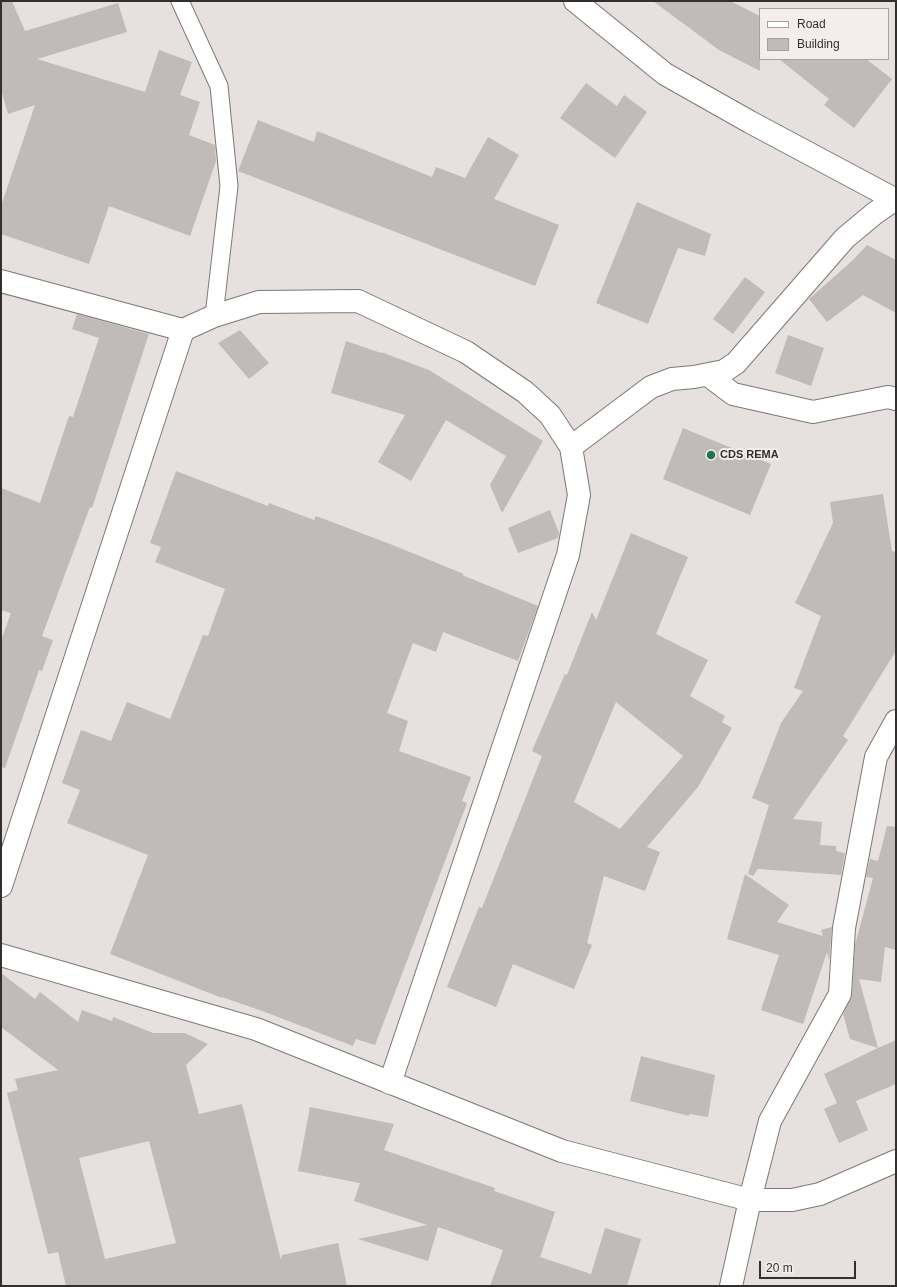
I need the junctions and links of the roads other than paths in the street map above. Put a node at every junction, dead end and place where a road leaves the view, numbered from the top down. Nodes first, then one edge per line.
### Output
1 (180, 1) edge
2 (575, 1) edge
3 (896, 199) edge
4 (1, 281) edge
5 (214, 316) junction
6 (183, 330) junction
7 (708, 375) junction
8 (896, 399) edge
9 (571, 447) junction
10 (896, 721) edge
11 (1, 886) edge
12 (1, 955) edge
13 (390, 1083) junction
14 (896, 1161) edge
15 (750, 1200) junction
16 (731, 1286) edge

1 - 5 lane
2 - 3 street
3 - 7 street
4 - 6 street
5 - 6 street
5 - 9 street
6 - 11 street
7 - 8 street
7 - 9 street
9 - 13 street
10 - 15 street
12 - 13 street
13 - 15 street
14 - 15 street
15 - 16 street

